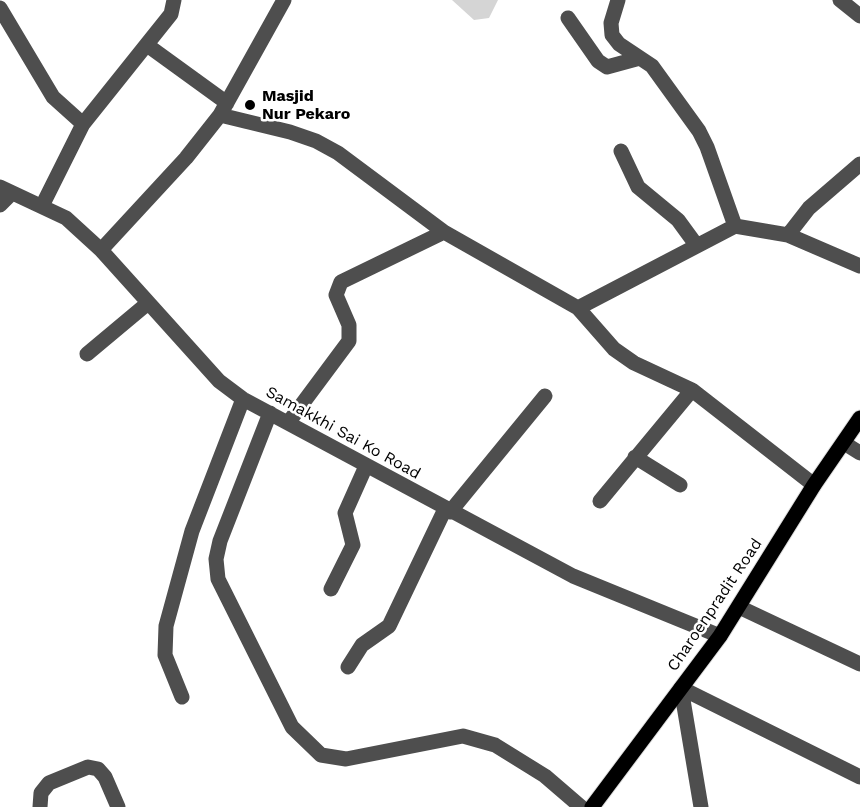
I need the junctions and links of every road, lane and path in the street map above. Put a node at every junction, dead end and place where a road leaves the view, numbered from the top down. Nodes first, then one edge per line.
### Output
1 (174, 0) edge
2 (284, 0) edge
3 (618, 0) edge
4 (840, 0) edge
5 (0, 8) edge
6 (860, 16) edge
7 (568, 18) dead end
8 (147, 45) junction
9 (640, 58) junction
10 (223, 109) junction
11 (83, 124) junction
12 (621, 151) dead end
13 (860, 164) edge
14 (6, 190) edge
15 (0, 205) edge
16 (42, 207) junction
17 (735, 226) junction
18 (444, 232) junction
19 (788, 235) junction
20 (697, 246) junction
21 (101, 250) junction
22 (860, 266) edge
23 (148, 303) junction
24 (578, 308) junction
25 (87, 354) dead end
26 (692, 390) junction
27 (545, 396) dead end
28 (243, 399) junction
29 (270, 413) junction
30 (860, 418) edge
31 (288, 423) junction
32 (844, 443) junction
33 (860, 453) edge
34 (635, 457) junction
35 (366, 466) junction
36 (680, 485) dead end
37 (814, 485) junction
38 (600, 501) dead end
39 (447, 511) junction
40 (331, 589) dead end
41 (739, 607) junction
42 (720, 636) junction
43 (860, 664) edge
44 (348, 668) dead end
45 (681, 688) junction
46 (182, 697) dead end
47 (860, 777) edge
48 (39, 806) edge
49 (118, 807) edge
50 (581, 807) edge
51 (592, 807) edge
52 (701, 807) edge

1 - 8 street
2 - 10 street
3 - 9 street
4 - 6 street
5 - 11 street
7 - 9 street
8 - 10 street
8 - 11 street
9 - 17 street
10 - 18 street
10 - 21 street
11 - 16 street
12 - 20 street
13 - 19 street
14 - 15 street
14 - 16 street, Samakkhi Sai Ko Road
16 - 21 street, Samakkhi Sai Ko Road
17 - 19 street
17 - 20 street
18 - 24 street
18 - 31 street
19 - 22 street
20 - 24 street
21 - 23 street, Samakkhi Sai Ko Road
23 - 25 street
23 - 28 street, Samakkhi Sai Ko Road
24 - 26 street
26 - 34 street
26 - 37 street
27 - 39 street
28 - 29 street, Samakkhi Sai Ko Road
28 - 46 street
29 - 31 street, Samakkhi Sai Ko Road
29 - 50 street
30 - 32 main road, Charoenpradit Road
31 - 35 street, Samakkhi Sai Ko Road
32 - 33 street
32 - 37 main road, Charoenpradit Road
34 - 36 street
34 - 38 street
35 - 39 street, Samakkhi Sai Ko Road
35 - 40 street
37 - 41 main road, Charoenpradit Road
39 - 42 street, Samakkhi Sai Ko Road
39 - 44 street
41 - 42 main road, Charoenpradit Road
41 - 43 street
42 - 45 main road, Charoenpradit Road
45 - 47 street
45 - 51 main road, Charoenpradit Road
45 - 52 street
48 - 49 street

